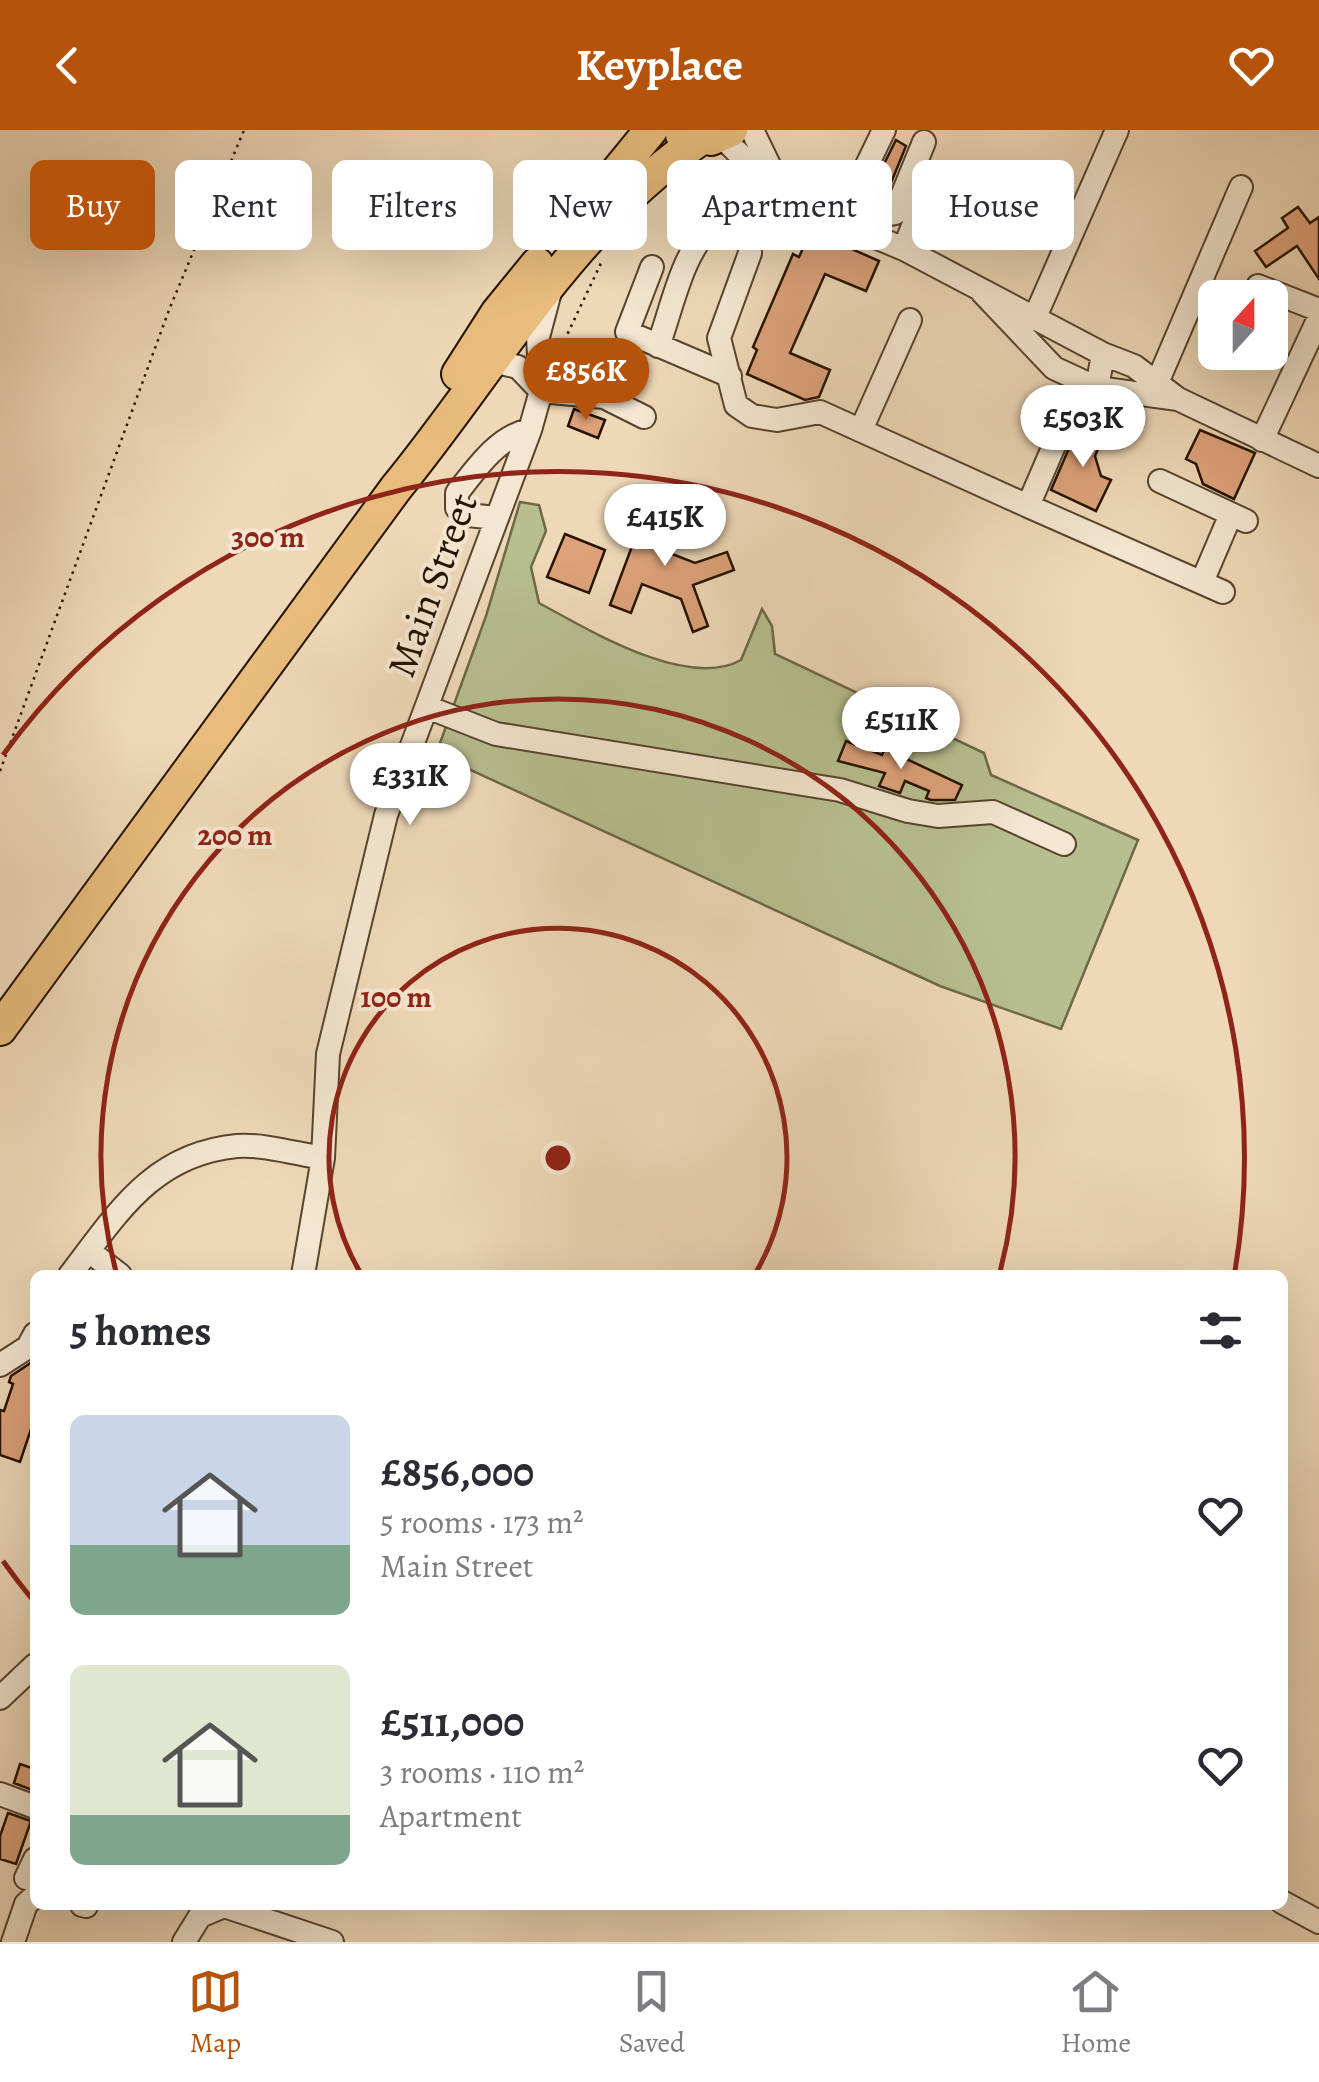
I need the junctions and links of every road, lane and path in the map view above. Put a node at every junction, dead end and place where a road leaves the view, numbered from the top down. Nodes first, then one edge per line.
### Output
1 (244, 130) edge
2 (651, 130) edge
3 (884, 130) edge
4 (1117, 130) edge
5 (716, 133) edge
6 (924, 142) dead end
7 (744, 160) edge
8 (744, 160) edge
9 (1241, 187) dead end
10 (912, 229) edge
11 (892, 244) edge
12 (904, 249) junction
13 (696, 250) edge
14 (750, 253) dead end
15 (604, 258) dead end
16 (652, 267) dead end
17 (555, 274) junction
18 (982, 292) junction
19 (1288, 298) edge
20 (1319, 310) edge
21 (1035, 317) junction
22 (1319, 318) edge
23 (910, 320) dead end
24 (658, 346) junction
25 (1103, 354) junction
26 (556, 358) dead end
27 (492, 361) junction
28 (730, 376) junction
29 (1158, 383) junction
30 (1089, 385) junction
31 (541, 391) junction
32 (1178, 398) junction
33 (644, 417) dead end
34 (530, 430) junction
35 (860, 430) junction
36 (1262, 440) junction
37 (1319, 466) edge
38 (1160, 481) dead end
39 (1028, 506) junction
40 (496, 518) junction
41 (427, 707) junction
42 (0, 772) edge
43 (1064, 844) dead end
44 (0, 1004) edge
45 (0, 1030) edge
46 (323, 1158) junction
47 (89, 1251) junction
48 (74, 1270) edge
49 (114, 1270) edge
50 (305, 1270) edge
51 (30, 1343) edge
52 (0, 1365) edge
53 (30, 1670) edge
54 (1, 1696) edge
55 (0, 1794) edge
56 (30, 1805) edge
57 (30, 1887) edge
58 (1288, 1905) edge
59 (214, 1910) edge
60 (236, 1910) edge
61 (1319, 1922) edge
62 (13, 1942) edge
63 (184, 1942) edge
64 (332, 1942) edge

1 - 42 path
2 - 44 highway
3 - 6 street
4 - 21 street
5 - 7 street
5 - 8 street
5 - 17 highway
9 - 29 street
10 - 12 street
11 - 12 street
12 - 18 street
13 - 24 street
14 - 28 street
15 - 26 path
16 - 24 street
17 - 27 highway
17 - 31 street, Main Street
18 - 21 street
18 - 30 street
19 - 20 street
21 - 25 street
22 - 36 street
23 - 35 street
24 - 28 street
25 - 29 street
25 - 30 street
27 - 31 street
27 - 45 highway
28 - 35 street
29 - 32 street
30 - 32 street
30 - 39 street
31 - 33 street
31 - 34 street, Main Street
32 - 36 street
34 - 40 street, Main Street
34 - 40 street
35 - 39 street
36 - 37 street
38 - 39 street
40 - 41 street, Main Street
41 - 43 street
41 - 46 street, Main Street
46 - 47 street
46 - 50 street, Main Street
47 - 48 street
47 - 49 street
51 - 52 street
53 - 54 street
55 - 56 street
57 - 62 street
58 - 61 street
59 - 63 street
60 - 64 street

